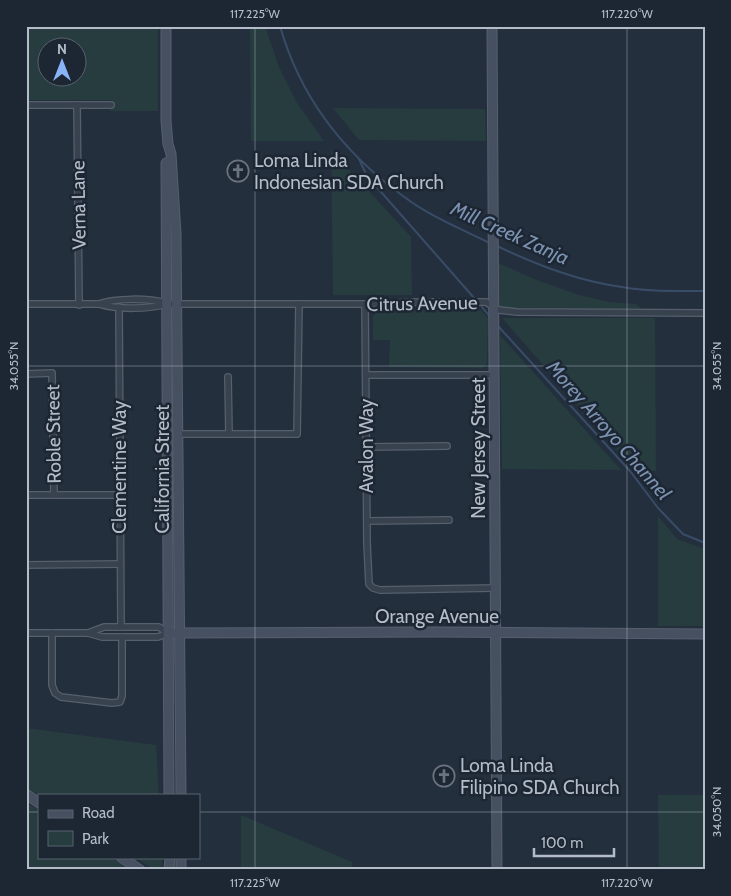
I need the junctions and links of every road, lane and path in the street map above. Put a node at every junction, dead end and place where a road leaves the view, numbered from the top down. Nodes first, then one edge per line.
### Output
1 (166, 26) edge
2 (492, 26) edge
3 (26, 105) edge
4 (77, 105) junction
5 (111, 105) dead end
6 (26, 304) edge
7 (99, 304) junction
8 (172, 304) junction
9 (299, 304) junction
10 (366, 304) junction
11 (79, 305) junction
12 (119, 307) junction
13 (493, 307) junction
14 (705, 313) edge
15 (26, 374) edge
16 (366, 375) junction
17 (494, 375) junction
18 (228, 377) dead end
19 (178, 434) junction
20 (228, 434) junction
21 (447, 446) dead end
22 (366, 447) junction
23 (26, 495) edge
24 (54, 495) junction
25 (120, 495) junction
26 (449, 520) dead end
27 (367, 521) junction
28 (120, 564) junction
29 (26, 565) edge
30 (495, 588) junction
31 (122, 628) junction
32 (52, 632) junction
33 (26, 633) edge
34 (88, 633) junction
35 (168, 633) junction
36 (178, 633) junction
37 (495, 633) junction
38 (705, 634) edge
39 (122, 637) junction
40 (26, 794) edge
41 (169, 794) edge
42 (181, 794) edge
43 (38, 802) edge
44 (122, 858) edge
45 (140, 870) edge
46 (497, 870) edge

1 - 8 street, California Street
2 - 13 street, New Jersey Street
3 - 4 street
4 - 5 street
4 - 11 street, Verna Lane
6 - 11 street, Citrus Avenue
7 - 8 street, Citrus Avenue
7 - 11 street, Citrus Avenue
7 - 12 street, Citrus Avenue
8 - 9 street, Citrus Avenue
8 - 12 street, Citrus Avenue
8 - 19 street, California Street
8 - 35 street, California Street
9 - 10 street, Citrus Avenue
9 - 20 street
10 - 13 street, Citrus Avenue
10 - 16 street, Avalon Way
12 - 25 street, Clementine Way
13 - 14 street, Citrus Avenue
13 - 17 street, New Jersey Street
15 - 24 street, Roble Street
16 - 17 street
16 - 22 street, Avalon Way
17 - 30 street, New Jersey Street
18 - 20 street
19 - 20 street
19 - 36 street, California Street
21 - 22 street
22 - 27 street, Avalon Way
23 - 24 street
24 - 25 street
25 - 28 street, Clementine Way
26 - 27 street
27 - 30 street, Avalon Way
28 - 29 street
28 - 31 street, Clementine Way
30 - 37 street, New Jersey Street
31 - 34 street, Orange Avenue
31 - 35 street, Orange Avenue
32 - 33 street, Orange Avenue
32 - 34 street, Orange Avenue
32 - 39 street
34 - 39 street, Orange Avenue
35 - 36 street, Orange Avenue
35 - 39 street, Orange Avenue
35 - 41 street, California Street
36 - 37 street, Orange Avenue
36 - 42 street, California Street
37 - 38 street, Orange Avenue
37 - 46 street, New Jersey Street
40 - 43 street
44 - 45 street

